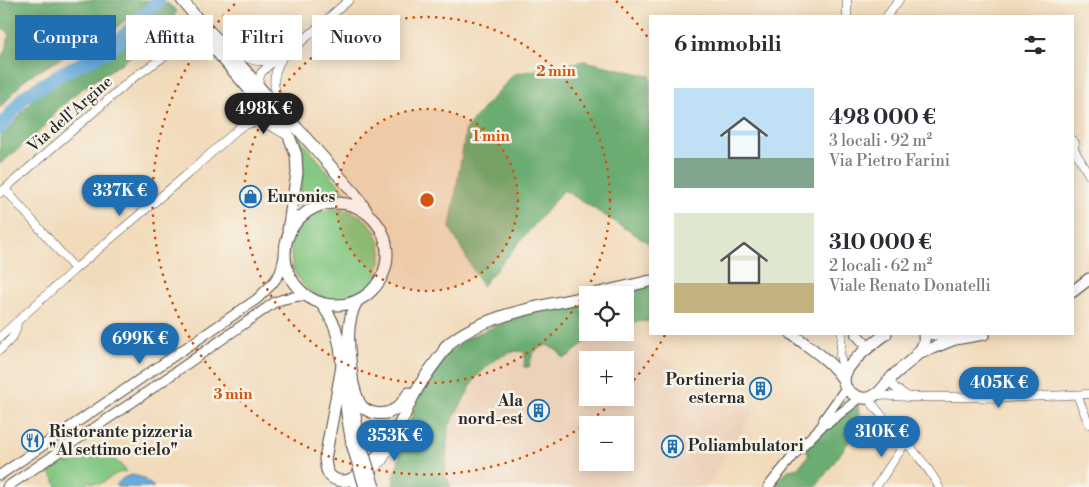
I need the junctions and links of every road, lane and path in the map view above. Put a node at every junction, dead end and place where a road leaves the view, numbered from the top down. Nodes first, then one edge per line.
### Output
1 (182, 0) edge
2 (348, 0) edge
3 (848, 0) edge
4 (899, 0) edge
5 (194, 15) edge
6 (847, 15) edge
7 (888, 15) edge
8 (213, 29) edge
9 (213, 35) edge
10 (223, 38) edge
11 (302, 41) edge
12 (213, 45) edge
13 (217, 52) junction
14 (254, 60) edge
15 (270, 60) edge
16 (276, 60) edge
17 (281, 60) edge
18 (252, 86) junction
19 (238, 128) junction
20 (293, 132) junction
21 (1074, 148) edge
22 (1089, 174) edge
23 (3, 191) edge
24 (368, 214) junction
25 (286, 239) junction
26 (284, 257) junction
27 (75, 269) junction
28 (1089, 280) edge
29 (649, 281) edge
30 (628, 286) edge
31 (1074, 291) edge
32 (306, 296) junction
33 (579, 297) edge
34 (357, 301) junction
35 (321, 303) junction
36 (17, 322) junction
37 (793, 335) edge
38 (842, 335) edge
39 (857, 335) edge
40 (885, 335) edge
41 (924, 335) edge
42 (936, 335) edge
43 (979, 335) edge
44 (0, 337) edge
45 (955, 340) junction
46 (450, 342) junction
47 (868, 347) junction
48 (0, 350) edge
49 (918, 354) junction
50 (830, 363) junction
51 (846, 365) junction
52 (342, 366) junction
53 (890, 379) junction
54 (845, 384) junction
55 (354, 387) junction
56 (1089, 394) edge
57 (1077, 395) junction
58 (868, 397) junction
59 (908, 397) junction
60 (405, 414) junction
61 (823, 424) junction
62 (1089, 424) edge
63 (906, 442) junction
64 (356, 443) junction
65 (0, 475) edge
66 (330, 476) junction
67 (7, 487) edge
68 (335, 487) edge
69 (354, 487) edge
70 (365, 487) edge
71 (374, 487) edge
72 (768, 487) edge
73 (876, 487) edge
74 (939, 487) edge

1 - 5 main road
2 - 11 street
3 - 6 street
4 - 7 street
8 - 10 street
9 - 18 main road
12 - 13 main road
13 - 18 main road
13 - 23 street, Via dell'Argine
14 - 15 street
16 - 18 street
17 - 20 street
18 - 19 street
18 - 20 main road
18 - 20 main road
19 - 20 street
19 - 27 street
20 - 24 main road
20 - 25 main road
21 - 22 street
23 - 27 street
24 - 25 main road
24 - 34 main road
25 - 26 main road
26 - 32 main road
26 - 65 street
27 - 36 street
28 - 31 main road
29 - 30 main road
32 - 35 main road
32 - 67 street
33 - 46 main road
34 - 35 main road
34 - 55 main road
35 - 52 main road
36 - 44 street
36 - 48 street
37 - 50 main road
38 - 51 street
39 - 47 main road
40 - 47 main road
41 - 49 main road
42 - 45 main road
43 - 45 main road
45 - 49 main road
46 - 55 main road
46 - 60 main road
47 - 51 main road
49 - 53 main road
50 - 51 main road
50 - 54 main road
51 - 54 main road
52 - 64 main road
52 - 66 main road
53 - 58 main road
53 - 59 street
54 - 58 main road
54 - 61 street
55 - 64 main road
56 - 57 street
57 - 59 street
57 - 62 street
58 - 59 street
58 - 61 street
58 - 63 street
60 - 66 main road
60 - 69 street
61 - 72 street
63 - 73 street
63 - 74 street
64 - 70 main road, bridge
64 - 71 main road, bridge
66 - 68 street

